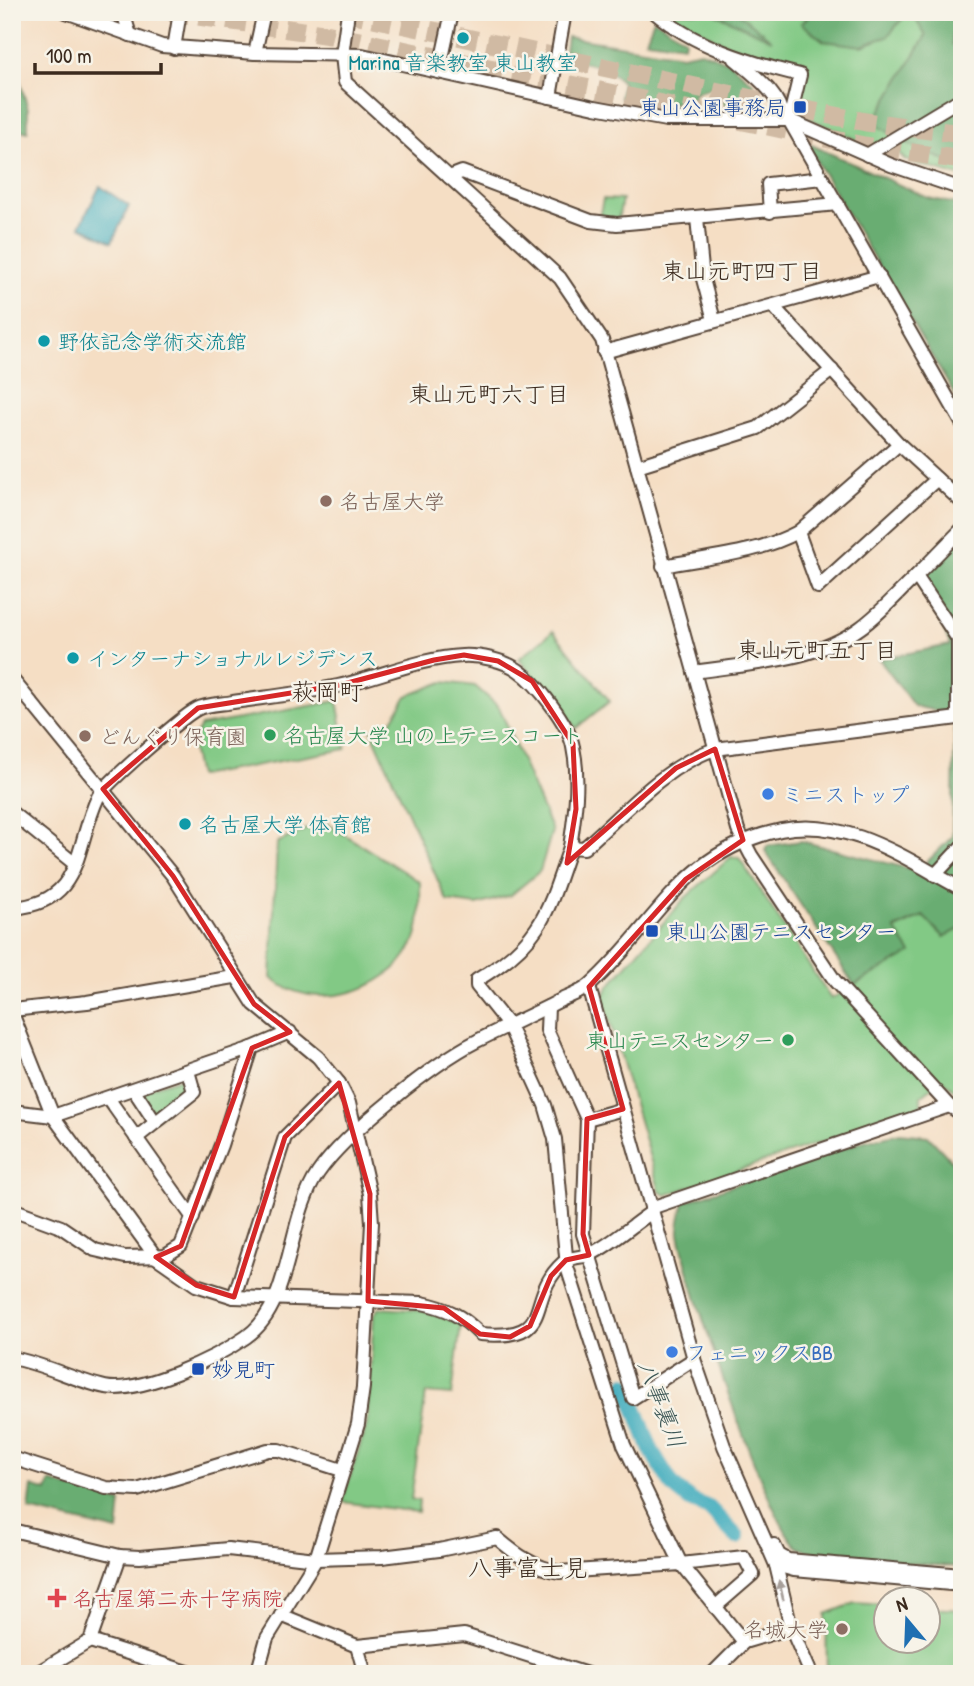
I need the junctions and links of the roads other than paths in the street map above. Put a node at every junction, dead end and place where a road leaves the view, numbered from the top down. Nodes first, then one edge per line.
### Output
1 (66, 12) edge
2 (123, 12) edge
3 (180, 12) edge
4 (264, 12) edge
5 (348, 12) edge
6 (452, 12) edge
7 (565, 12) edge
8 (654, 12) edge
9 (130, 35) junction
10 (174, 48) junction
11 (255, 53) junction
12 (728, 53) junction
13 (342, 55) junction
14 (439, 72) junction
15 (550, 97) junction
16 (962, 98) edge
17 (786, 120) junction
18 (867, 155) junction
19 (449, 177) junction
20 (822, 178) junction
21 (962, 189) edge
22 (838, 204) junction
23 (770, 212) junction
24 (697, 218) junction
25 (879, 276) junction
26 (773, 306) junction
27 (713, 320) junction
28 (604, 352) junction
29 (832, 370) junction
30 (962, 423) edge
31 (900, 444) junction
32 (637, 466) junction
33 (937, 479) junction
34 (962, 502) edge
35 (962, 529) edge
36 (798, 532) junction
37 (663, 566) junction
38 (916, 576) junction
39 (694, 672) junction
40 (12, 679) edge
41 (715, 749) junction
42 (103, 789) junction
43 (12, 813) edge
44 (743, 840) junction
45 (962, 846) edge
46 (570, 847) junction
47 (75, 864) junction
48 (935, 875) junction
49 (962, 889) edge
50 (12, 908) edge
51 (234, 977) junction
52 (589, 987) junction
53 (548, 1007) junction
54 (12, 1012) edge
55 (509, 1026) junction
56 (290, 1032) junction
57 (252, 1048) junction
58 (188, 1071) junction
59 (339, 1083) junction
60 (134, 1090) junction
61 (108, 1098) junction
62 (949, 1106) junction
63 (623, 1109) junction
64 (12, 1111) edge
65 (962, 1114) edge
66 (53, 1116) junction
67 (587, 1119) junction
68 (155, 1122) junction
69 (356, 1131) junction
70 (136, 1138) junction
71 (12, 1209) edge
72 (652, 1210) junction
73 (192, 1218) junction
74 (589, 1255) junction
75 (156, 1256) junction
76 (566, 1260) junction
77 (234, 1297) junction
78 (274, 1300) junction
79 (368, 1301) junction
80 (12, 1358) edge
81 (694, 1359) junction
82 (12, 1458) edge
83 (342, 1470) junction
84 (12, 1530) edge
85 (120, 1556) junction
86 (316, 1559) junction
87 (782, 1563) junction
88 (681, 1564) junction
89 (962, 1575) edge
90 (962, 1584) edge
91 (715, 1607) junction
92 (281, 1615) junction
93 (791, 1629) junction
94 (90, 1641) junction
95 (744, 1642) junction
96 (357, 1646) junction
97 (35, 1673) edge
98 (194, 1674) edge
99 (257, 1674) edge
100 (365, 1674) edge
101 (587, 1674) edge
102 (712, 1674) edge
103 (811, 1674) edge

1 - 9 street
2 - 9 street
3 - 10 street
4 - 11 street
5 - 13 street
6 - 14 street
7 - 15 street
8 - 12 street
9 - 10 street
10 - 11 street
11 - 13 street
12 - 17 street
12 - 17 street
13 - 14 street
13 - 19 street
14 - 15 street
15 - 17 street
16 - 18 street
17 - 18 street
17 - 20 street
18 - 21 street
19 - 24 street
19 - 28 street
20 - 22 street
20 - 23 street
22 - 23 street
22 - 25 street
23 - 24 street
24 - 27 street
25 - 26 street
25 - 30 street
26 - 27 street
26 - 29 street
27 - 28 street
28 - 32 street
29 - 31 street
29 - 32 street
31 - 33 street
31 - 36 street
32 - 37 street
33 - 34 street
33 - 36 street
35 - 38 street
36 - 37 street
37 - 39 street
38 - 39 street
38 - 41 street
39 - 41 street
40 - 42 street
41 - 44 street
41 - 46 street
42 - 46 street
42 - 47 street
42 - 51 street
43 - 47 street
44 - 48 street
44 - 52 street
44 - 62 street
45 - 48 street
46 - 55 street
47 - 50 street
48 - 49 street
51 - 54 street
51 - 56 street
52 - 53 street
52 - 63 street
53 - 55 street
53 - 67 street
54 - 66 street
55 - 69 street
55 - 76 street
56 - 57 street
56 - 59 street
57 - 58 street
57 - 73 street
58 - 60 street
58 - 68 street
59 - 69 street
59 - 77 street
60 - 61 street
60 - 68 street
61 - 66 street
61 - 70 street
62 - 65 street
62 - 72 street
63 - 67 street
63 - 72 street
64 - 66 street
66 - 75 street
67 - 74 street
68 - 70 street
69 - 78 street
69 - 79 street
70 - 73 street
71 - 75 street
72 - 74 street
72 - 81 street
73 - 75 street
74 - 76 street
74 - 81 street
75 - 77 street
76 - 79 street
76 - 88 street
77 - 78 street
78 - 79 street
78 - 80 street
79 - 83 street
81 - 87 street
82 - 83 street
83 - 86 street
84 - 85 street
85 - 86 street
85 - 94 street
86 - 88 street
86 - 92 street
87 - 89 street
87 - 90 street
93 -> 87 street
88 - 91 street
88 - 91 street
91 - 95 street
92 - 96 street
92 - 99 street
93 - 95 street
93 - 103 street
94 - 97 street
94 - 98 street
95 - 102 street
96 - 100 street
96 - 101 street

